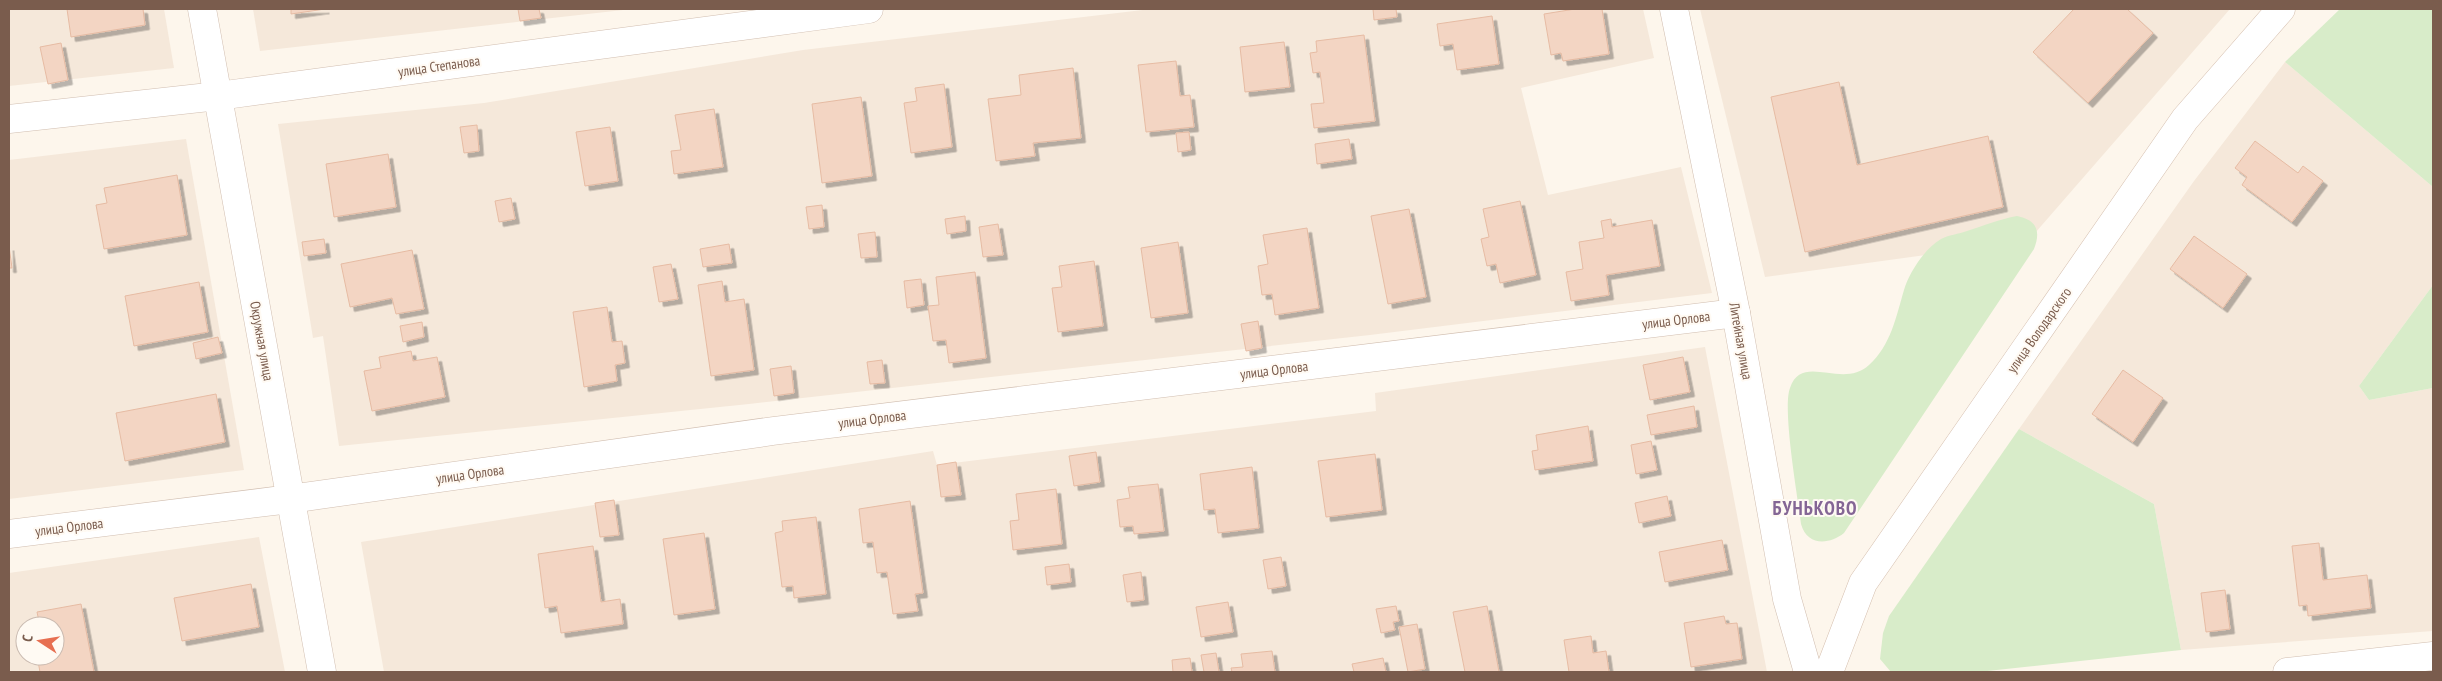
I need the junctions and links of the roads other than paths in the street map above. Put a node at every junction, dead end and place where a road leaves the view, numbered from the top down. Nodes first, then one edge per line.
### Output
1 (202, 9) edge
2 (869, 9) edge
3 (1674, 9) edge
4 (2281, 9) edge
5 (218, 96) junction
6 (9, 119) edge
7 (1736, 313) junction
8 (290, 499) junction
9 (9, 534) edge
10 (2433, 656) edge
11 (322, 672) edge
12 (1808, 672) edge
13 (1829, 672) edge
14 (2287, 672) edge

1 - 5 street, Окружная улица
2 - 5 street, улица Степанова
3 - 7 street, Литейная улица
4 - 13 street, улица Володарского
5 - 6 street, улица Степанова
5 - 8 street, Окружная улица
7 - 8 street, улица Орлова
7 - 12 street, Литейная улица
8 - 9 street, улица Орлова
8 - 11 street, Окружная улица
10 - 14 street

